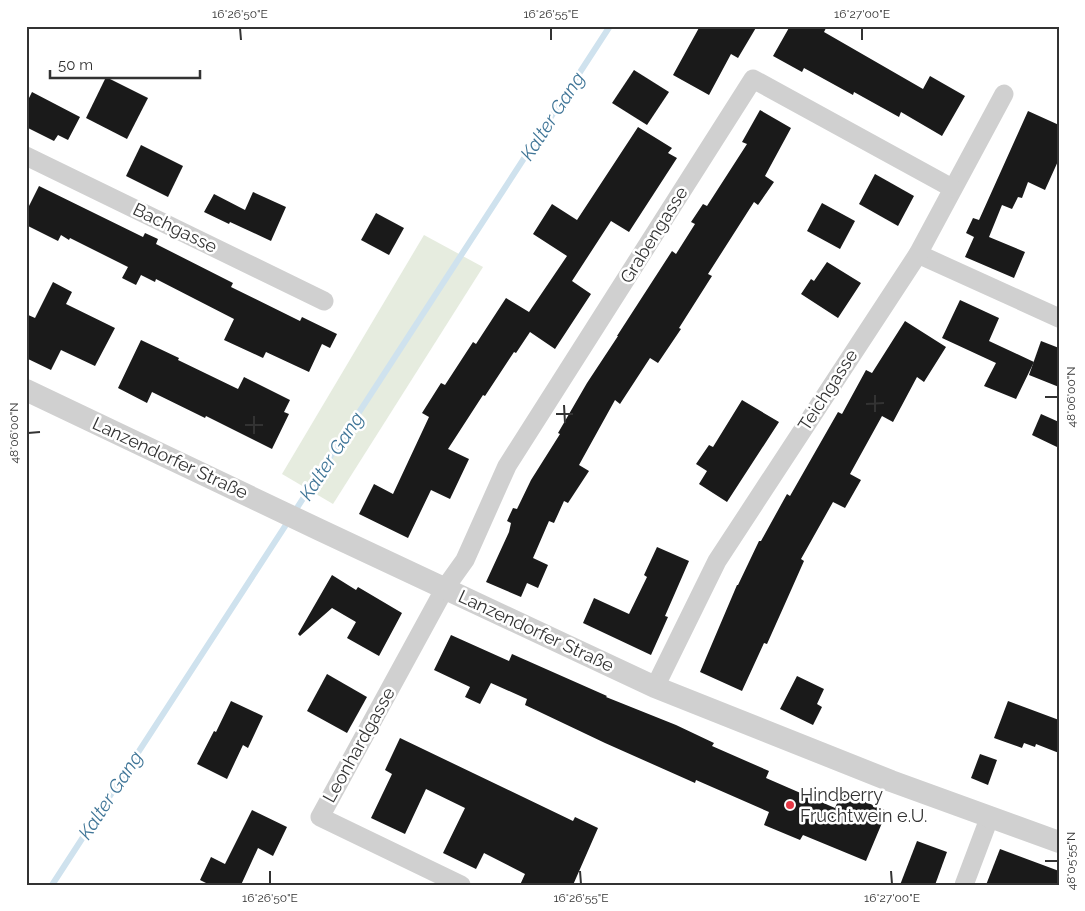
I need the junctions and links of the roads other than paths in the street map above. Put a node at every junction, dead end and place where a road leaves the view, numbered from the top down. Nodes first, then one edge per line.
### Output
1 (1004, 94) dead end
2 (26, 156) edge
3 (952, 188) junction
4 (918, 254) junction
5 (324, 301) dead end
6 (1059, 318) edge
7 (26, 390) edge
8 (445, 588) junction
9 (656, 687) junction
10 (990, 816) junction
11 (1059, 842) edge
12 (461, 885) edge
13 (964, 885) edge

1 - 3 street, Teichgasse
2 - 5 street, Bachgasse
3 - 4 street, Teichgasse
3 - 8 street, Grabengasse
4 - 6 street
4 - 9 street, Teichgasse
7 - 8 street, Lanzendorfer Straße
8 - 9 street, Lanzendorfer Straße
8 - 12 street, Leonhardgasse
9 - 10 street, Lanzendorfer Straße
10 - 11 street, Lanzendorfer Straße
10 - 13 street

